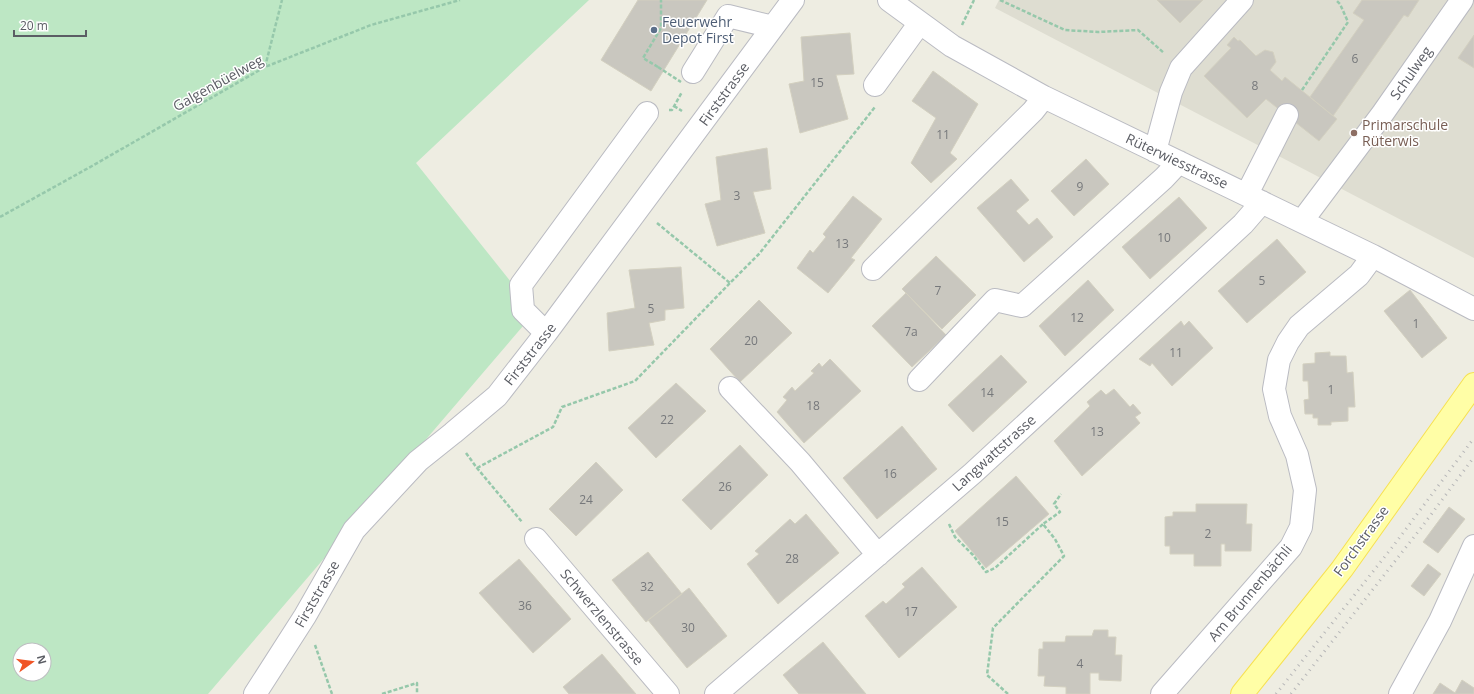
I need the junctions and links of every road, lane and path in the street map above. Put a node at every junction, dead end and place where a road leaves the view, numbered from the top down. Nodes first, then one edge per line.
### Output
1 (282, 0) edge
2 (460, 0) edge
3 (662, 0) edge
4 (793, 0) edge
5 (889, 0) edge
6 (1000, 0) edge
7 (1242, 0) edge
8 (1336, 0) edge
9 (1461, 2) edge
10 (919, 24) junction
11 (773, 27) junction
12 (265, 67) junction
13 (1181, 68) junction
14 (687, 77) junction
15 (875, 85) joint
16 (1302, 90) dead end
17 (1044, 97) junction
18 (647, 113) joint
19 (1287, 115) dead end
20 (1156, 151) junction
21 (1178, 162) junction
22 (1254, 198) junction
23 (639, 208) junction
24 (0, 217) edge
25 (1302, 221) junction
26 (1373, 256) junction
27 (872, 269) dead end
28 (730, 283) junction
29 (1474, 309) edge
30 (546, 333) junction
31 (919, 380) dead end
32 (1474, 384) edge
33 (730, 388) dead end
34 (453, 434) junction
35 (477, 468) junction
36 (1061, 494) dead end
37 (935, 505) junction
38 (1043, 524) junction
39 (536, 539) joint
40 (1474, 546) edge
41 (878, 555) junction
42 (305, 616) junction
43 (255, 694) edge
44 (332, 694) edge
45 (382, 694) edge
46 (417, 694) edge
47 (668, 694) edge
48 (716, 694) edge
49 (1008, 694) edge
50 (1162, 694) edge
51 (1242, 694) edge
52 (1400, 694) edge

1 - 12 path
2 - 12 path, Galgenbüelweg
3 - 14 path, bridge
4 - 11 street, Firststrasse
5 - 10 street, Rüterwiesstrasse
6 - 13 path
7 - 13 street
8 - 16 path
9 - 25 street, Schulweg
10 - 15 street
10 - 17 street, Rüterwiesstrasse
11 - 14 street
11 - 23 street, Firststrasse
12 - 24 path, Galgenbüelweg
13 - 20 street
14 - 18 path
15 - 28 path
17 - 20 street, Rüterwiesstrasse
17 - 27 street
18 - 30 street
19 - 22 street, Langwattstrasse
20 - 21 street, Rüterwiesstrasse
21 - 22 street, Rüterwiesstrasse
21 - 31 street
22 - 25 street, Rüterwiesstrasse
22 - 37 street, Langwattstrasse
23 - 28 path
23 - 30 street, Firststrasse
25 - 26 street, Rüterwiesstrasse
26 - 29 street, Rüterwiesstrasse
26 - 50 street, Am Brunnenbächli
28 - 35 path
30 - 34 street, Firststrasse
32 - 51 main road, Forchstrasse
33 - 41 street
34 - 35 path
34 - 42 street, Firststrasse
35 - 39 path
36 - 38 path
37 - 38 path
37 - 41 street, Langwattstrasse
38 - 49 path
39 - 47 street, Schwerzlenstrasse
40 - 52 street
41 - 48 street, Langwattstrasse
42 - 43 street, Firststrasse
42 - 44 path
45 - 46 path

